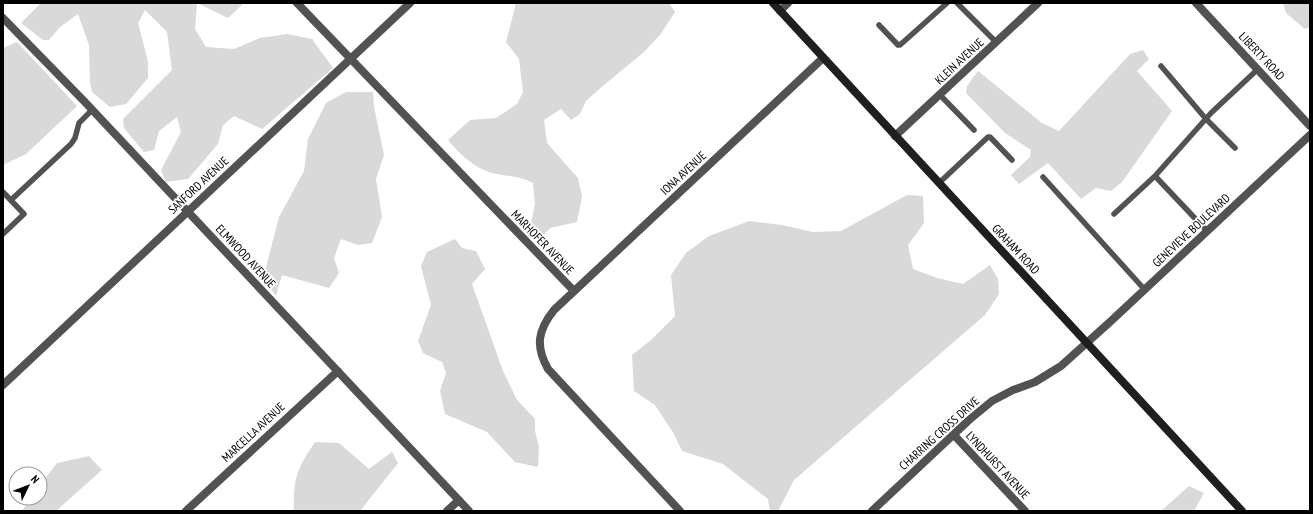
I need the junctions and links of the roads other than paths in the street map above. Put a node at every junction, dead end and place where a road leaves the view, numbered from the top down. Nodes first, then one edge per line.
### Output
1 (297, 3) edge
2 (410, 3) edge
3 (773, 3) edge
4 (788, 3) edge
5 (947, 3) edge
6 (957, 3) edge
7 (1038, 3) edge
8 (1196, 3) edge
9 (780, 11) junction
10 (3, 18) edge
11 (879, 26) dead end
12 (996, 42) junction
13 (351, 58) junction
14 (823, 58) junction
15 (1161, 66) dead end
16 (1258, 69) junction
17 (940, 95) junction
18 (92, 110) junction
19 (1206, 119) junction
20 (1310, 126) edge
21 (974, 130) dead end
22 (1310, 134) edge
23 (895, 136) junction
24 (1235, 148) dead end
25 (1012, 160) dead end
26 (1155, 176) junction
27 (1043, 177) dead end
28 (939, 182) junction
29 (3, 192) edge
30 (11, 200) junction
31 (188, 211) junction
32 (1114, 214) dead end
33 (1207, 231) junction
34 (3, 234) edge
35 (1145, 290) junction
36 (574, 291) junction
37 (1087, 343) junction
38 (338, 371) junction
39 (3, 385) edge
40 (954, 435) junction
41 (459, 500) junction
42 (186, 511) edge
43 (447, 511) edge
44 (469, 511) edge
45 (680, 511) edge
46 (872, 511) edge
47 (1025, 511) edge
48 (1242, 511) edge

1 - 13 street, MARHOFER AVENUE
2 - 13 street, SANFORD AVENUE
3 - 9 main road, GRAHAM ROAD
4 - 9 street
5 - 11 lane
6 - 12 lane
7 - 12 street, KLEIN AVENUE
8 - 16 street, LIBERTY ROAD
9 - 14 main road, GRAHAM ROAD
10 - 18 street, ELMWOOD AVENUE
12 - 17 street, KLEIN AVENUE
13 - 31 street, SANFORD AVENUE
13 - 36 street, MARHOFER AVENUE
14 - 23 main road, GRAHAM ROAD
14 - 36 street, IONA AVENUE
15 - 19 lane
16 - 19 lane
16 - 20 street, LIBERTY ROAD
17 - 21 lane
17 - 23 street, KLEIN AVENUE
18 - 30 lane
18 - 31 street, ELMWOOD AVENUE
19 - 24 lane
19 - 26 lane
22 - 33 street, GENEVIEVE BOULEVARD
23 - 28 main road, GRAHAM ROAD
25 - 28 lane
26 - 32 lane
26 - 33 lane
27 - 35 lane
28 - 37 main road, GRAHAM ROAD
29 - 30 lane
30 - 34 lane
31 - 38 street, ELMWOOD AVENUE
31 - 39 street, SANFORD AVENUE
33 - 35 street, GENEVIEVE BOULEVARD
35 - 37 street, GENEVIEVE BOULEVARD
36 - 45 street, MARHOFER AVENUE
37 - 40 street, CHARRING CROSS DRIVE
37 - 48 main road, GRAHAM ROAD
38 - 41 street, ELMWOOD AVENUE
38 - 42 street, MARCELLA AVENUE
40 - 46 street, CHARRING CROSS DRIVE
40 - 47 street, LYNDHURST AVENUE
41 - 43 street
41 - 44 street, ELMWOOD AVENUE

